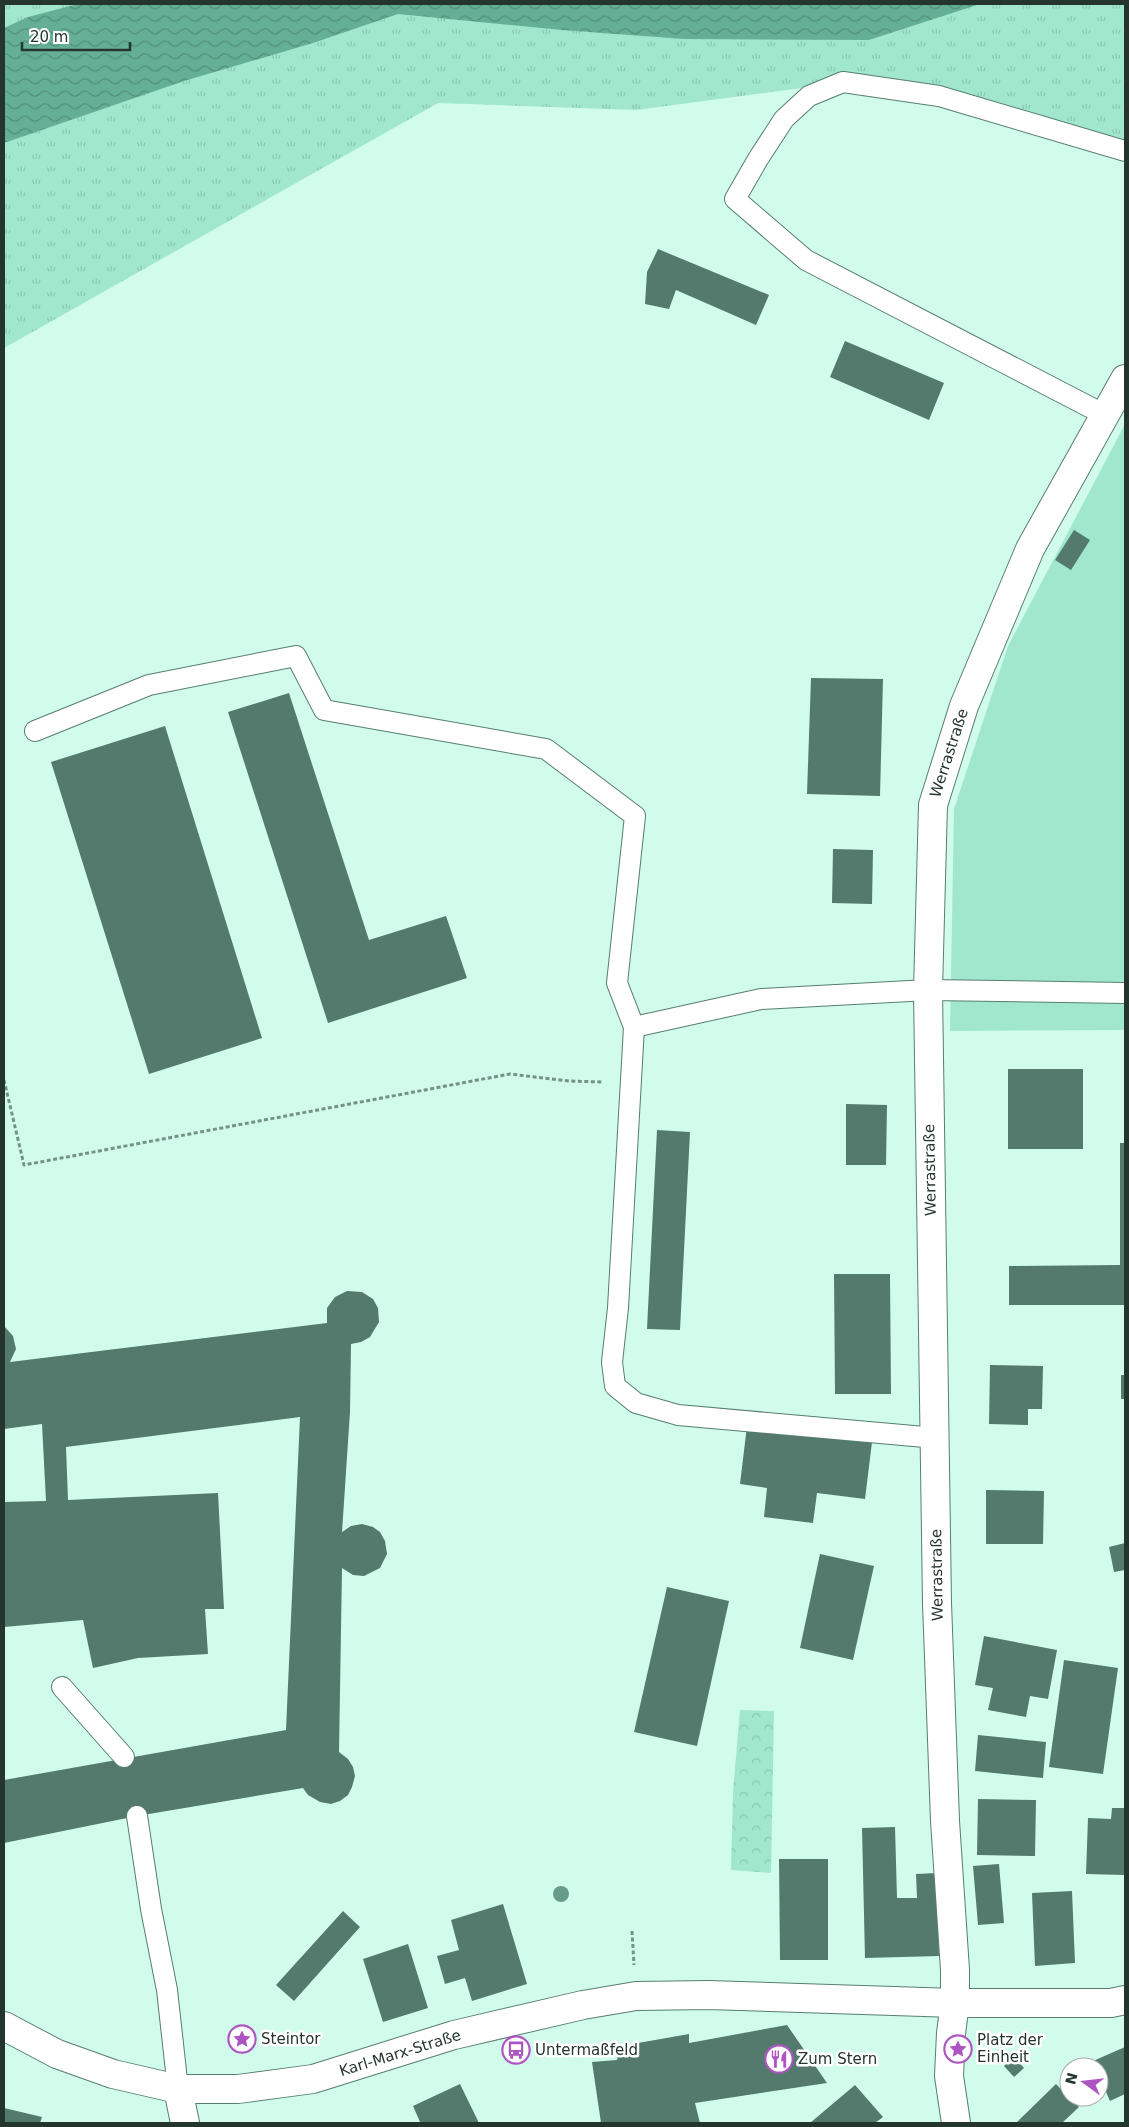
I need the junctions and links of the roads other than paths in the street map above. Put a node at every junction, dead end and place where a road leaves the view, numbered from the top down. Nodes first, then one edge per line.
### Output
1 (1125, 151) edge
2 (1125, 379) edge
3 (1105, 415) junction
4 (34, 731) dead end
5 (928, 990) junction
6 (1125, 993) edge
7 (634, 1028) junction
8 (936, 1438) junction
9 (62, 1687) dead end
10 (124, 1758) dead end
11 (137, 1816) dead end
12 (1118, 2002) edge
13 (955, 2003) junction
14 (4, 2026) edge
15 (178, 2089) junction
16 (185, 2123) edge
17 (956, 2123) edge

1 - 3 lane
2 - 3 street, Werrastraße
3 - 5 street, Werrastraße
4 - 7 lane
5 - 6 lane
5 - 7 lane
5 - 8 street, Werrastraße
7 - 8 lane
8 - 13 street, Werrastraße
9 - 10 lane
11 - 15 lane
12 - 13 street
13 - 15 street, Karl-Marx-Straße
13 - 17 street, Werrastraße
14 - 15 street, Karl-Marx-Straße
15 - 16 street

